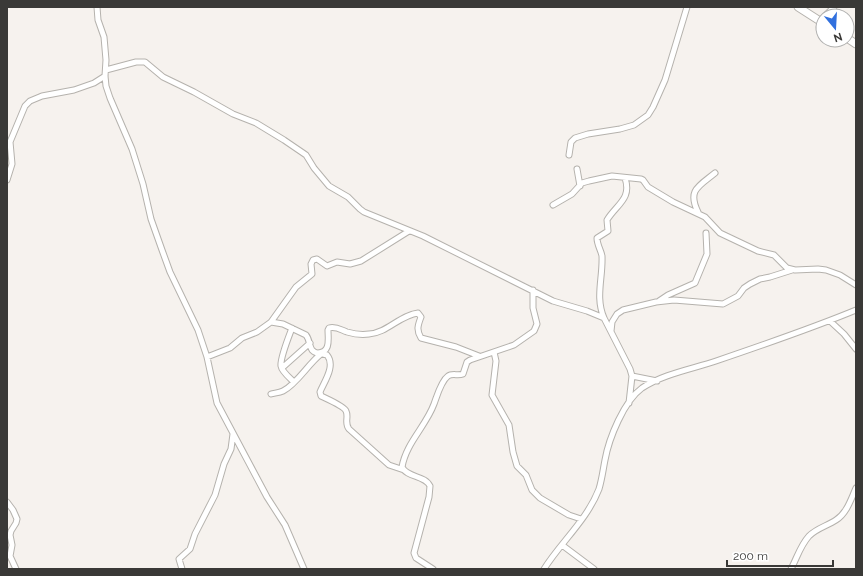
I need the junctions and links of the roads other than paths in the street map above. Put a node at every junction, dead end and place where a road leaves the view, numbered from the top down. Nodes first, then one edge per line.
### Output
1 (97, 7) edge
2 (687, 7) edge
3 (798, 7) edge
4 (815, 16) edge
5 (106, 70) junction
6 (105, 76) junction
7 (569, 155) dead end
8 (577, 169) dead end
9 (715, 173) dead end
10 (625, 178) junction
11 (7, 180) edge
12 (580, 186) junction
13 (553, 205) dead end
14 (699, 213) junction
15 (409, 231) junction
16 (706, 233) dead end
17 (792, 270) junction
18 (856, 285) edge
19 (532, 290) junction
20 (656, 302) junction
21 (856, 310) edge
22 (604, 318) junction
23 (830, 321) junction
24 (271, 322) junction
25 (292, 328) junction
26 (611, 332) junction
27 (310, 343) junction
28 (856, 349) edge
29 (494, 352) junction
30 (319, 353) junction
31 (479, 356) junction
32 (207, 357) junction
33 (282, 368) junction
34 (632, 376) junction
35 (657, 381) junction
36 (294, 382) junction
37 (270, 394) dead end
38 (629, 403) junction
39 (233, 433) junction
40 (404, 470) junction
41 (856, 488) edge
42 (7, 502) edge
43 (581, 519) junction
44 (562, 545) junction
45 (16, 569) edge
46 (182, 569) edge
47 (304, 569) edge
48 (433, 569) edge
49 (544, 569) edge
50 (594, 569) edge
51 (791, 569) edge

1 - 5 street
2 - 7 street
3 - 4 highway
5 - 6 street
5 - 15 street
6 - 11 street
6 - 32 street
8 - 12 street
9 - 14 street
10 - 12 street
10 - 14 street
10 - 22 street
12 - 13 street
14 - 17 street
15 - 19 street
15 - 24 street
16 - 20 street
17 - 18 street
17 - 20 street
19 - 22 street
19 - 29 street
20 - 26 street
21 - 23 street
22 - 26 street
23 - 28 street
23 - 35 street
24 - 25 street
24 - 32 street
25 - 27 street
25 - 33 street
26 - 34 street
27 - 30 street
27 - 33 street
29 - 31 street
29 - 43 street
30 - 31 street
30 - 36 street
30 - 40 street
31 - 40 street
32 - 39 street
33 - 36 street
34 - 35 street
34 - 38 street
35 - 38 street
36 - 37 street
38 - 43 street
39 - 46 street
39 - 47 street
40 - 48 street
41 - 51 street
42 - 45 street
43 - 44 street
44 - 49 street
44 - 50 street

